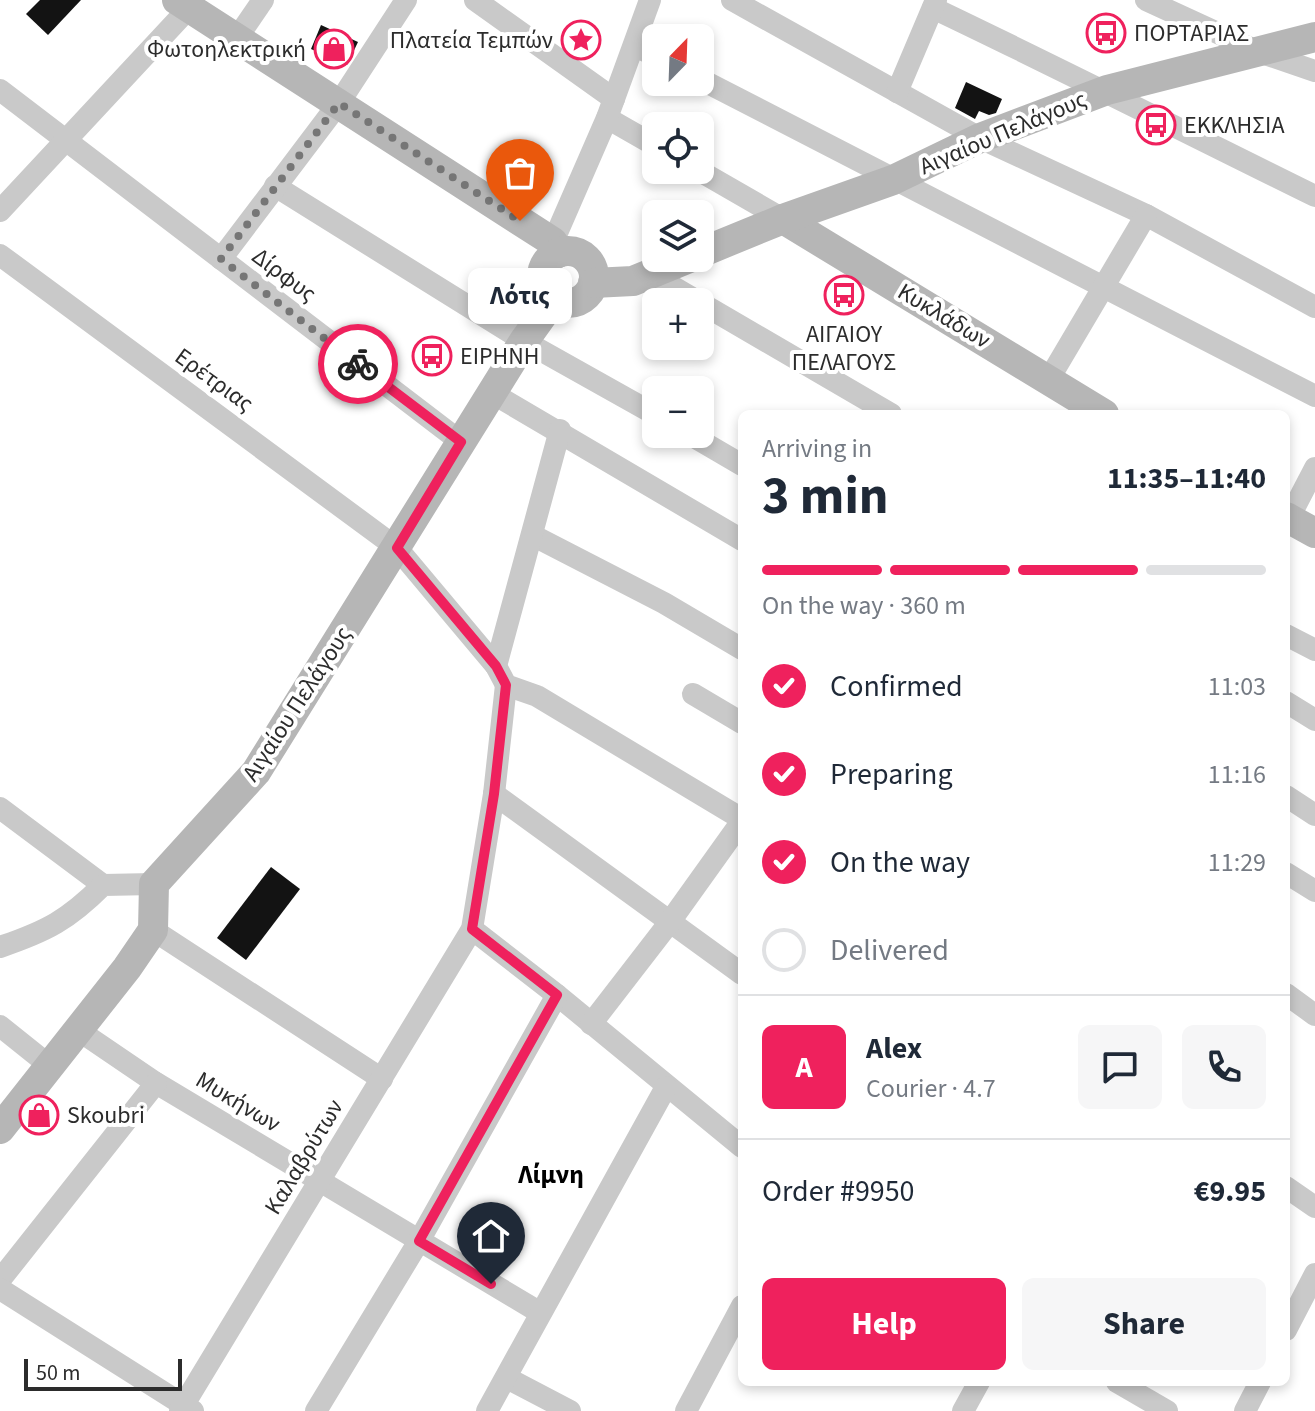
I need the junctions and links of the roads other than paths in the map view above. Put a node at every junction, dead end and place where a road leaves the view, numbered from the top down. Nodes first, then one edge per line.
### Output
1 (263, 0) edge
2 (406, 0) edge
3 (475, 0) edge
4 (650, 0) edge
5 (1146, 0) edge
6 (744, 3) edge
7 (183, 4) edge
8 (935, 4) edge
9 (1315, 37) edge
10 (237, 38) junction
11 (635, 46) junction
12 (642, 49) edge
13 (1259, 52) junction
14 (1315, 71) edge
15 (714, 86) edge
16 (0, 90) edge
17 (1107, 90) junction
18 (897, 92) junction
19 (339, 103) junction
20 (611, 108) junction
21 (642, 134) edge
22 (980, 138) junction
23 (66, 140) junction
24 (714, 179) edge
25 (893, 180) junction
26 (275, 186) junction
27 (1315, 196) edge
28 (0, 211) edge
29 (1146, 215) junction
30 (783, 219) junction
31 (714, 247) edge
32 (556, 248) junction
33 (0, 255) edge
34 (221, 259) junction
35 (656, 272) edge
36 (651, 274) junction
37 (593, 283) junction
38 (1105, 285) junction
39 (554, 299) junction
40 (1315, 307) edge
41 (524, 341) junction
42 (1049, 379) junction
43 (492, 393) junction
44 (1315, 396) edge
45 (642, 407) edge
46 (884, 410) edge
47 (1092, 410) edge
48 (560, 430) junction
49 (461, 442) junction
50 (713, 448) edge
51 (738, 463) edge
52 (1315, 468) edge
53 (1290, 513) edge
54 (1290, 520) edge
55 (1315, 533) edge
56 (532, 535) junction
57 (738, 538) edge
58 (397, 548) junction
59 (1290, 637) edge
60 (738, 647) edge
61 (1315, 650) edge
62 (501, 676) junction
63 (693, 694) dead end
64 (1290, 704) edge
65 (1315, 720) edge
66 (738, 721) edge
67 (494, 794) junction
68 (1290, 799) edge
69 (0, 808) edge
70 (1315, 815) edge
71 (738, 818) edge
72 (738, 826) edge
73 (1290, 875) edge
74 (154, 884) junction
75 (103, 885) junction
76 (1315, 891) edge
77 (669, 923) junction
78 (472, 929) junction
79 (153, 930) junction
80 (0, 947) edge
81 (738, 971) edge
82 (557, 995) junction
83 (1290, 997) edge
84 (1315, 1015) edge
85 (591, 1024) junction
86 (0, 1026) edge
87 (78, 1030) junction
88 (50, 1066) junction
89 (382, 1079) junction
90 (156, 1083) junction
91 (666, 1087) junction
92 (0, 1129) edge
93 (738, 1144) edge
94 (319, 1182) junction
95 (1290, 1190) edge
96 (1315, 1207) edge
97 (419, 1241) junction
98 (1315, 1274) edge
99 (0, 1280) edge
100 (0, 1289) edge
101 (539, 1312) junction
102 (738, 1314) edge
103 (1290, 1320) edge
104 (507, 1378) junction
105 (977, 1386) edge
106 (1124, 1386) edge
107 (1258, 1386) edge
108 (185, 1409) edge
109 (316, 1411) edge
110 (487, 1411) edge
111 (570, 1411) edge
112 (686, 1411) edge
113 (963, 1411) edge
114 (1167, 1411) edge
115 (1245, 1411) edge

1 - 10 street
2 - 19 street
3 - 20 street
4 - 11 street
5 - 13 street
6 - 18 street
7 - 10 main road
7 - 23 street
8 - 17 street
8 - 18 street
9 - 13 main road, Αιγαίου Πελάγους
10 - 19 main road
11 - 12 street
11 - 20 street
13 - 14 street
13 - 17 main road, Αιγαίου Πελάγους
15 - 25 street
16 - 23 street, Δίρφυς
17 - 22 main road, Αιγαίου Πελάγους
17 - 27 street
18 - 22 street
19 - 26 street
19 - 32 main road
20 - 21 street
20 - 32 street
22 - 25 main road, Αιγαίου Πελάγους
22 - 29 street
23 - 28 street
23 - 34 street, Δίρφυς
24 - 30 street
25 - 30 main road, Αιγαίου Πελάγους
25 - 38 street
26 - 34 street
26 - 41 street
29 - 38 street
29 - 40 street
30 - 31 main road, Αιγαίου Πελάγους
30 - 42 main road, Κυκλάδων
32 - 37 main road
32 - 39 main road
33 - 58 street, Ερέτριας
34 - 49 street, Δίρφυς
35 - 36 main road
36 - 37 main road
36 - 46 street
37 - 39 main road
38 - 42 street
38 - 44 street
39 - 41 main road, Αιγαίου Πελάγους
41 - 43 main road, Αιγαίου Πελάγους
41 - 45 street
42 - 47 main road, Κυκλάδων
43 - 48 street
43 - 49 main road, Αιγαίου Πελάγους
48 - 56 street
48 - 57 street
49 - 58 main road, Αιγαίου Πελάγους
50 - 51 street
52 - 53 street
54 - 55 main road
56 - 60 street
56 - 62 street
58 - 62 street, Ερέτριας
58 - 74 main road, Αιγαίου Πελάγους
59 - 61 street
62 - 67 street
62 - 71 street
63 - 66 street
64 - 65 street
67 - 77 street
67 - 78 street
68 - 70 street
69 - 75 street
72 - 77 street
73 - 76 street
74 - 75 street
74 - 79 main road
75 - 80 street
77 - 81 street
77 - 85 street
78 - 82 street
78 - 89 street, Καλαβρύτων
79 - 87 main road
79 - 89 street
82 - 85 street
82 - 97 street
83 - 84 street
85 - 91 street
86 - 88 street
87 - 88 main road
87 - 90 street, Μυκήνων
88 - 92 main road
89 - 94 street, Καλαβρύτων
90 - 94 street, Μυκήνων
90 - 99 street
91 - 93 street
91 - 101 street
94 - 97 street, Μυκήνων
94 - 108 street, Καλαβρύτων
95 - 96 street
97 - 101 street, Μυκήνων
97 - 109 street
98 - 103 street
100 - 108 street
101 - 104 street
102 - 112 street
104 - 110 street
104 - 111 street
105 - 113 street
106 - 114 street
107 - 115 street

